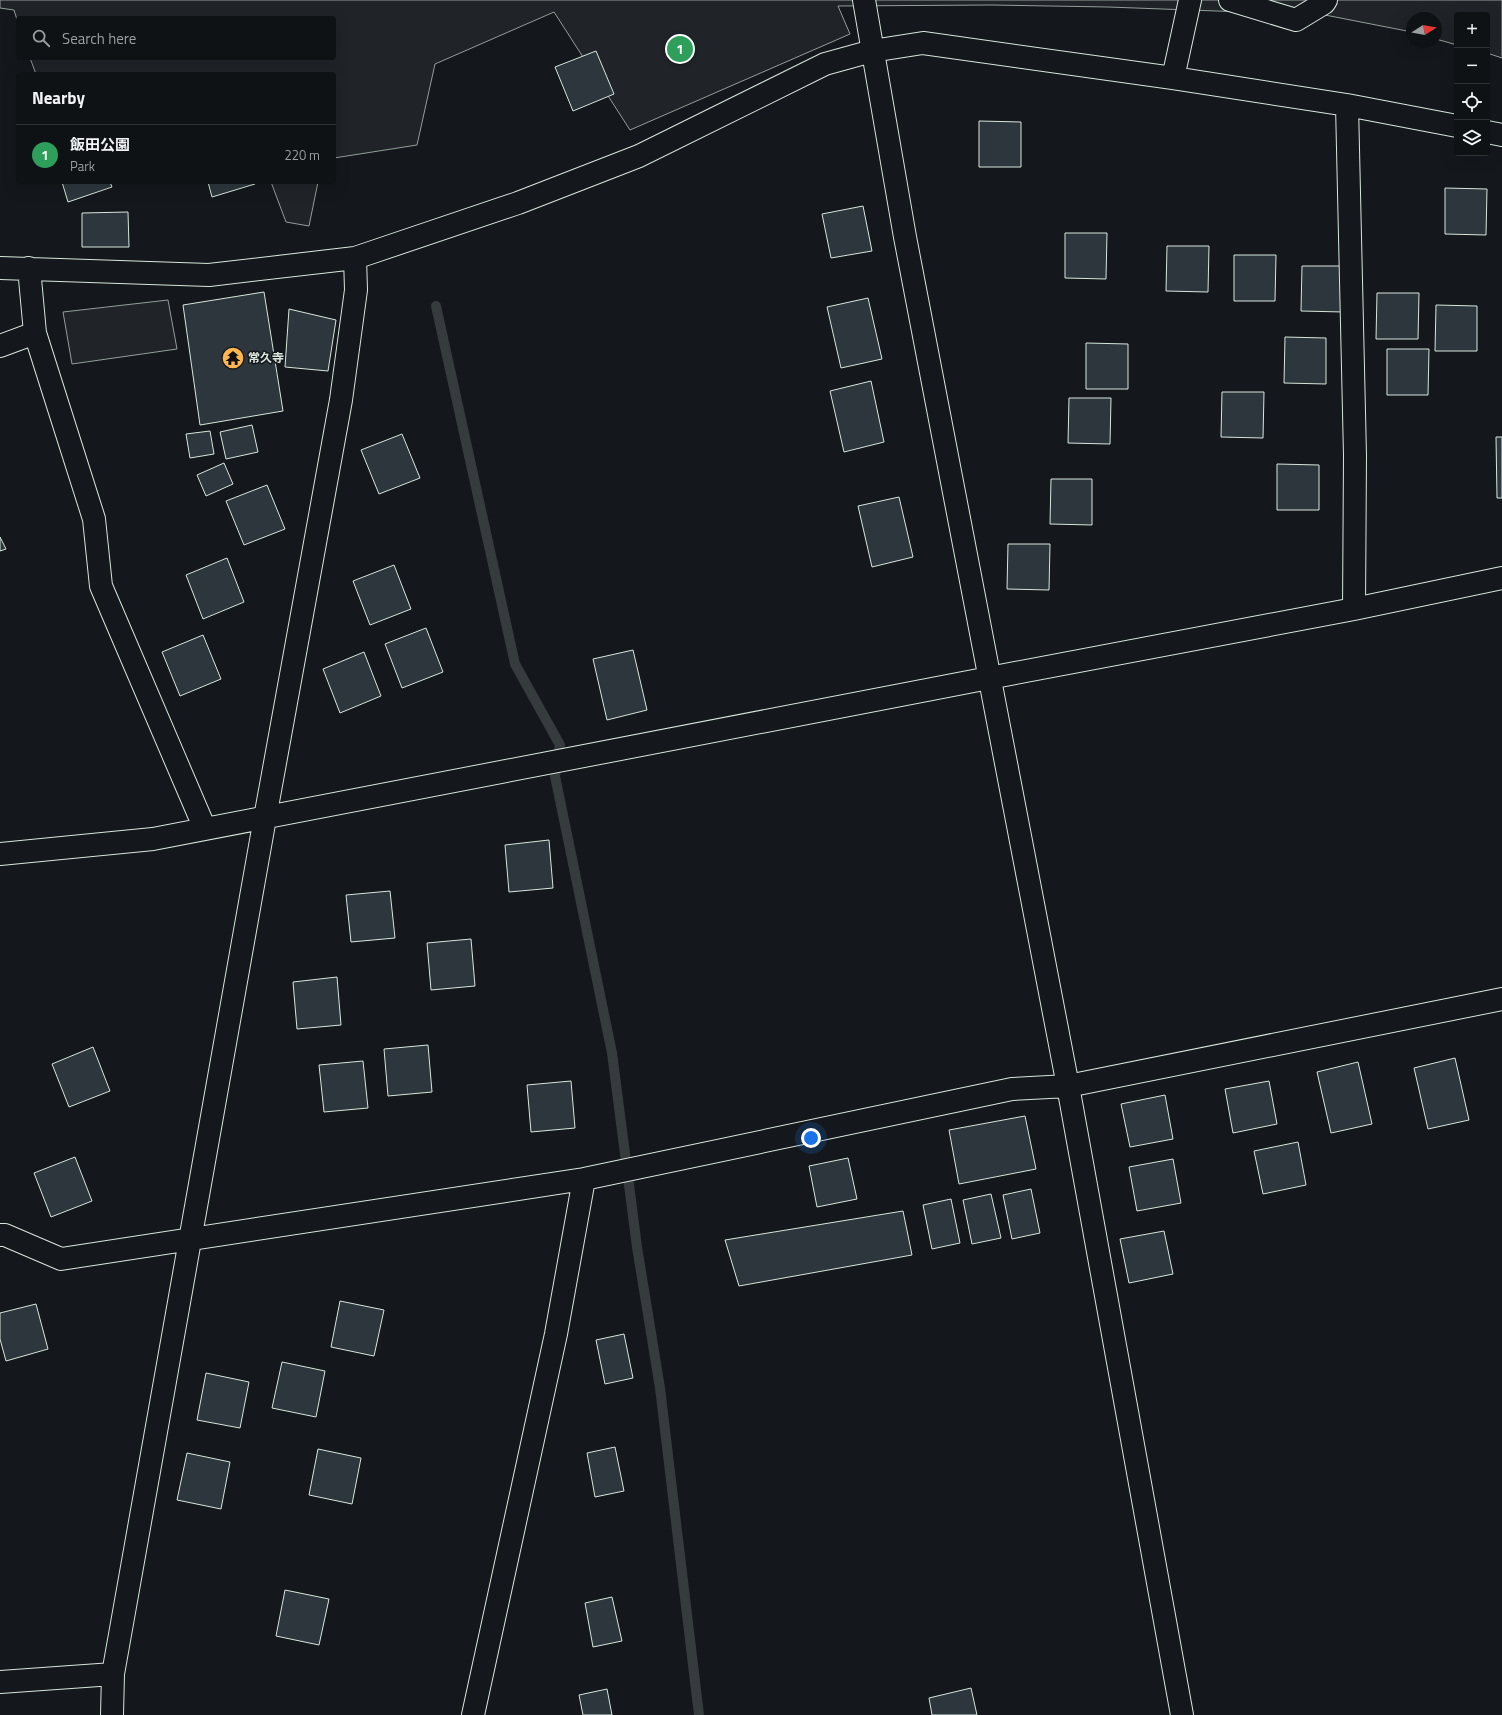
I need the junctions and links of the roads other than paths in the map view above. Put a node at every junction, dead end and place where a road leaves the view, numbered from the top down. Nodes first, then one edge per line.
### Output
1 (864, 0) edge
2 (1190, 0) edge
3 (1230, 0) edge
4 (1326, 0) edge
5 (872, 51) junction
6 (1173, 78) junction
7 (1348, 105) junction
8 (1454, 125) edge
9 (1490, 133) edge
10 (1502, 135) edge
11 (355, 258) junction
12 (0, 268) edge
13 (29, 268) junction
14 (35, 332) junction
15 (0, 346) edge
16 (1502, 578) edge
17 (1354, 609) junction
18 (989, 678) junction
19 (265, 818) junction
20 (205, 829) junction
21 (0, 854) edge
22 (1502, 999) edge
23 (1068, 1086) junction
24 (584, 1179) junction
25 (0, 1235) edge
26 (190, 1241) junction
27 (112, 1674) junction
28 (0, 1682) edge
29 (112, 1715) edge
30 (473, 1715) edge
31 (1182, 1715) edge

1 - 5 street
2 - 6 street
3 - 4 street
5 - 6 street
5 - 11 street
5 - 18 street
6 - 7 street
7 - 8 street
7 - 17 street
9 - 10 street
11 - 13 street
11 - 19 street
12 - 13 street
13 - 14 street
14 - 15 street
14 - 20 street
16 - 17 street
17 - 18 street
18 - 19 street
18 - 23 street
19 - 20 street
19 - 26 street
20 - 21 street
22 - 23 street
23 - 24 street
23 - 31 street
24 - 26 street
24 - 30 street
25 - 26 street
26 - 27 street
27 - 28 street
27 - 29 street

